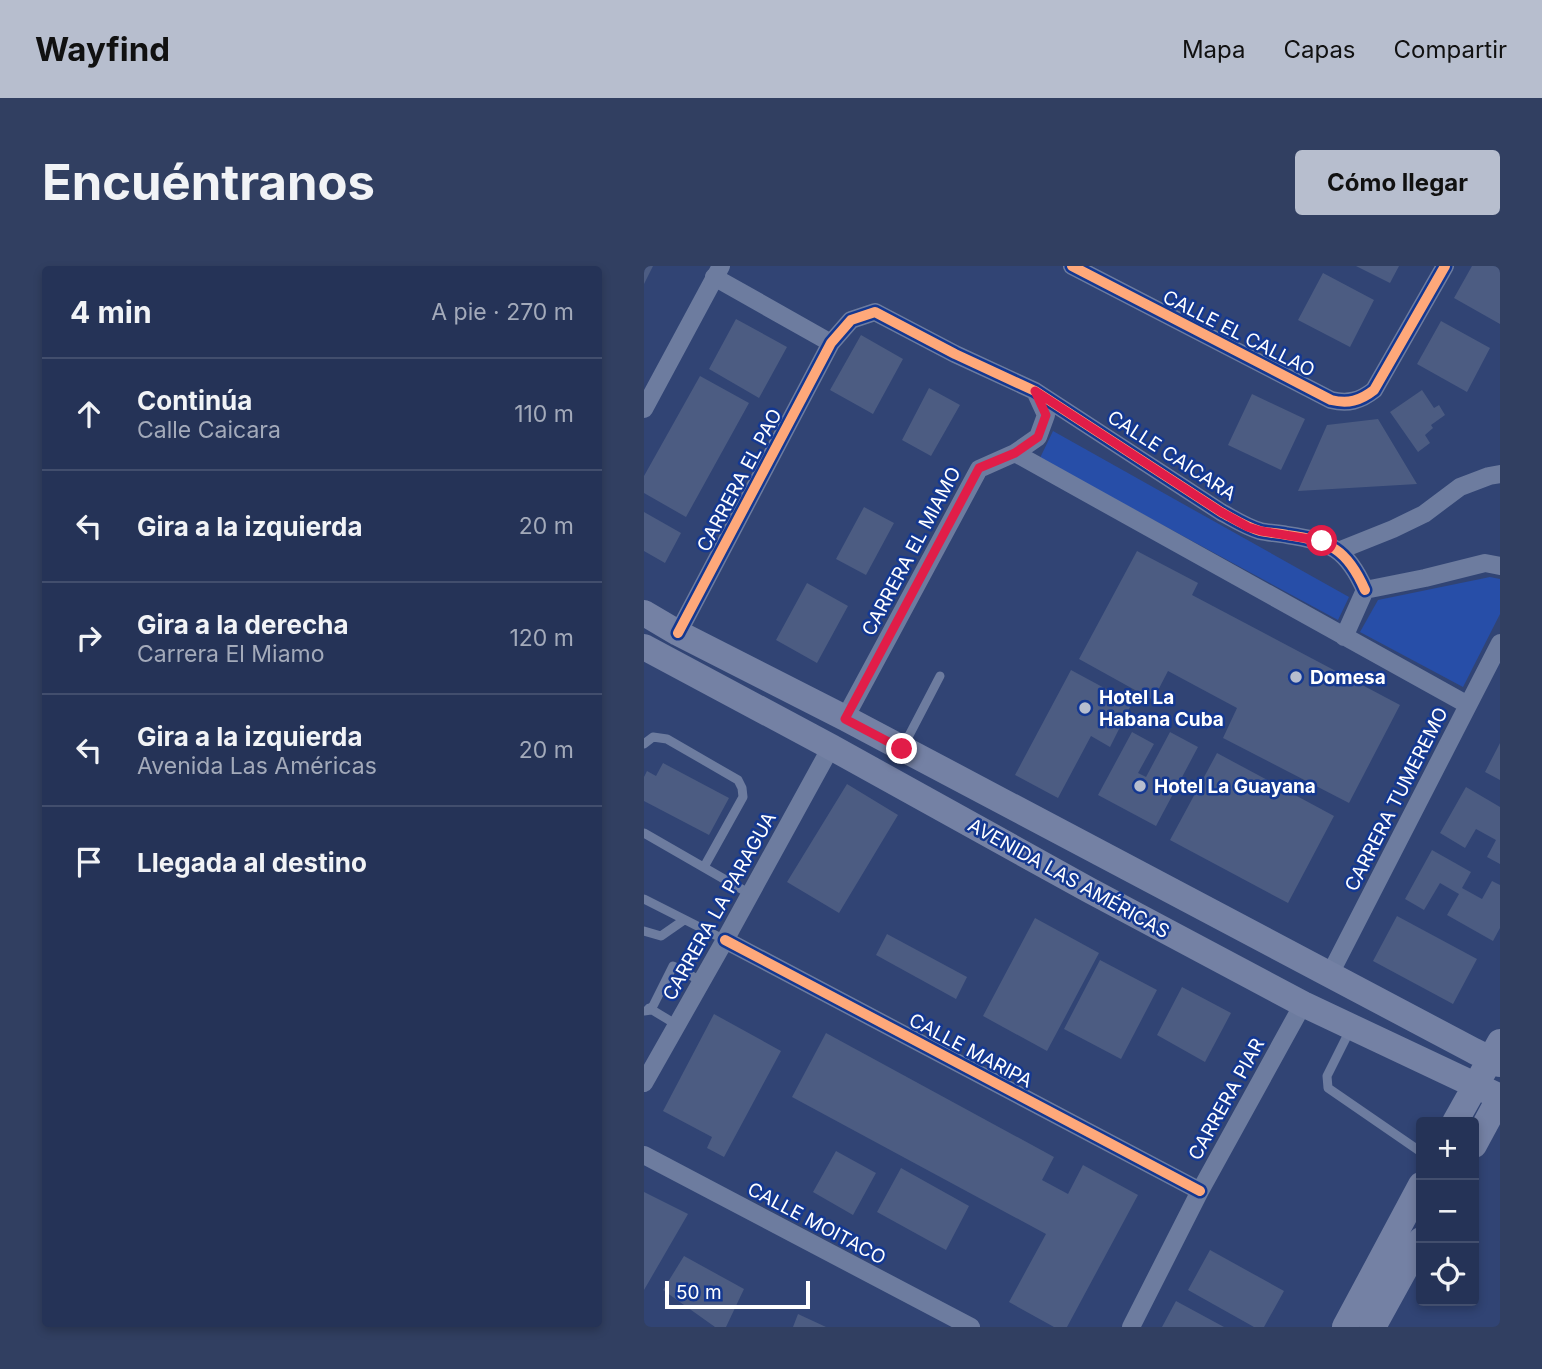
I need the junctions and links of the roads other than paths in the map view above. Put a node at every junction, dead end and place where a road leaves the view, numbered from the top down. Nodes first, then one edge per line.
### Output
1 (1072, 266) edge
2 (1445, 266) edge
3 (717, 272) edge
4 (831, 343) junction
5 (1035, 391) junction
6 (644, 409) edge
7 (1015, 453) junction
8 (1500, 474) edge
9 (1338, 551) junction
10 (1500, 566) edge
11 (1365, 590) junction
12 (644, 613) edge
13 (678, 633) junction
14 (1344, 637) junction
15 (1500, 643) edge
16 (644, 647) edge
17 (940, 676) dead end
18 (1468, 705) junction
19 (845, 719) junction
20 (644, 744) edge
21 (831, 747) junction
22 (902, 749) junction
23 (644, 833) edge
24 (704, 867) junction
25 (750, 894) junction
26 (644, 899) edge
27 (684, 920) junction
28 (644, 931) edge
29 (725, 940) junction
30 (1330, 974) junction
31 (701, 981) junction
32 (1303, 1004) junction
33 (646, 1009) edge
34 (677, 1025) junction
35 (1351, 1027) junction
36 (1497, 1055) edge
37 (644, 1083) edge
38 (1476, 1086) junction
39 (1500, 1097) edge
40 (1458, 1117) edge
41 (1479, 1136) edge
42 (1416, 1149) edge
43 (644, 1155) edge
44 (1200, 1191) junction
45 (1416, 1194) edge
46 (1419, 1243) edge
47 (971, 1327) edge
48 (1131, 1327) edge
49 (1345, 1327) edge
50 (1373, 1327) edge

1 - 2 street, CALLE EL CALLAO
3 - 4 street
3 - 6 street
4 - 5 street, CALLE CAICARA
4 - 13 street, CARRERA EL PAO
5 - 7 street, CARRERA EL MIAMO
5 - 9 street, CALLE CAICARA
7 - 14 street
7 - 19 street, CARRERA EL MIAMO
8 - 9 street
9 - 11 street
10 - 11 street
11 - 14 street
12 - 13 main road, AVENIDA LAS AMÉRICAS
13 - 19 main road, AVENIDA LAS AMÉRICAS
14 - 18 street
15 - 18 street, CARRERA TUMEREMO
16 - 21 main road, AVENIDA LAS AMÉRICAS
17 - 22 lane
18 - 30 street, CARRERA TUMEREMO
19 - 22 main road, AVENIDA LAS AMÉRICAS
20 - 24 lane
21 - 25 street, CARRERA LA PARAGUA
21 - 32 main road, AVENIDA LAS AMÉRICAS
22 - 30 main road, AVENIDA LAS AMÉRICAS
23 - 24 lane
24 - 25 lane
25 - 29 street, CARRERA LA PARAGUA
26 - 27 lane
27 - 28 lane
27 - 29 lane
29 - 31 street, CARRERA LA PARAGUA
29 - 44 street, CALLE MARIPA
30 - 36 main road, AVENIDA LAS AMÉRICAS
31 - 33 lane
31 - 34 street, CARRERA LA PARAGUA
32 - 35 main road, AVENIDA LAS AMÉRICAS
32 - 44 street, CARRERA PIAR
33 - 34 lane
34 - 37 street, CARRERA LA PARAGUA
35 - 38 main road, AVENIDA LAS AMÉRICAS
35 - 42 lane
36 - 38 main road
38 - 39 main road, AVENIDA LAS AMÉRICAS
38 - 40 main road
39 - 41 main road
43 - 47 street, CALLE MOITACO
44 - 48 street, CARRERA PIAR
45 - 49 main road
46 - 50 main road

